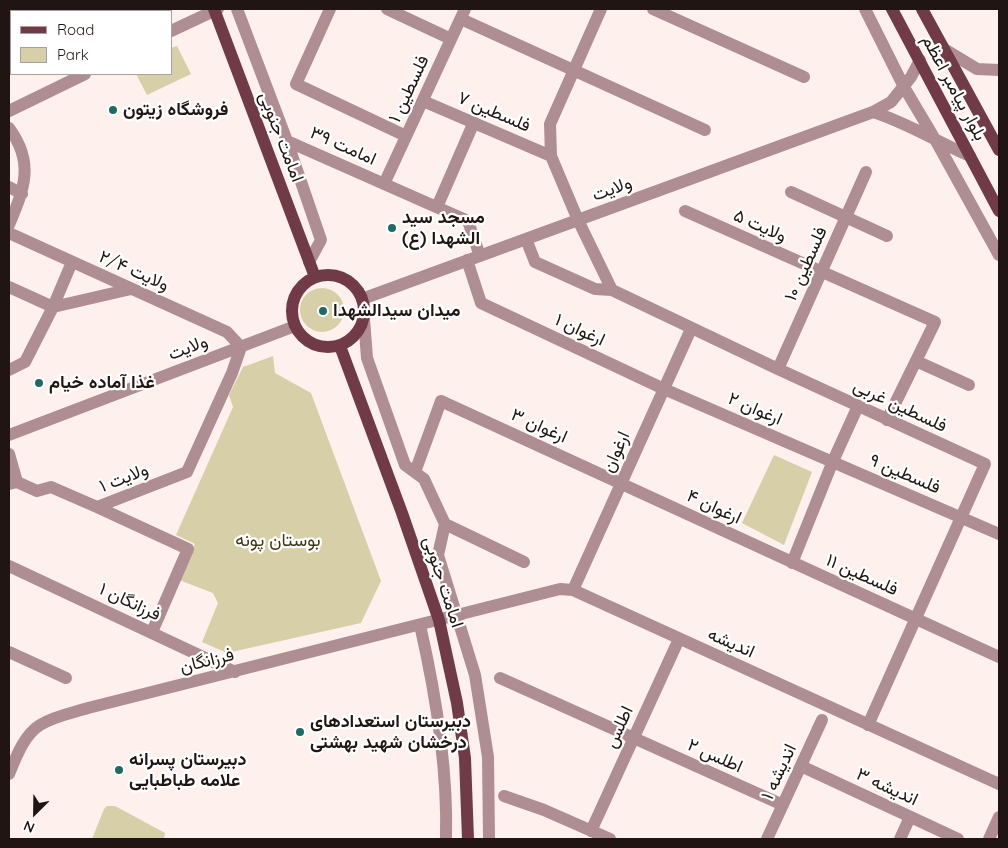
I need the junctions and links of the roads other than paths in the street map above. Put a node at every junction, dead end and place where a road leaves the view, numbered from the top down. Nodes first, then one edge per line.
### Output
1 (216, 9) edge
2 (237, 9) edge
3 (330, 9) edge
4 (387, 9) edge
5 (601, 9) edge
6 (652, 9) edge
7 (865, 9) edge
8 (892, 9) edge
9 (922, 9) edge
10 (463, 14) edge
11 (676, 14) edge
12 (172, 31) edge
13 (451, 39) junction
14 (944, 49) junction
15 (920, 60) junction
16 (573, 70) junction
17 (999, 70) edge
18 (83, 75) edge
19 (804, 77) dead end
20 (904, 87) junction
21 (422, 101) junction
22 (9, 111) edge
23 (873, 112) junction
24 (474, 122) junction
25 (9, 128) edge
26 (705, 130) dead end
27 (406, 136) junction
28 (287, 141) junction
29 (936, 141) junction
30 (999, 150) edge
31 (551, 156) junction
32 (970, 156) junction
33 (866, 172) dead end
34 (384, 184) junction
35 (9, 187) edge
36 (792, 192) dead end
37 (22, 194) junction
38 (437, 207) junction
39 (685, 211) dead end
40 (999, 211) edge
41 (846, 217) junction
42 (578, 220) junction
43 (9, 225) edge
44 (9, 233) edge
45 (887, 236) dead end
46 (526, 239) junction
47 (999, 255) edge
48 (480, 256) junction
49 (467, 260) junction
50 (72, 262) junction
51 (309, 262) junction
52 (822, 272) junction
53 (315, 277) junction
54 (9, 287) edge
55 (131, 289) junction
56 (612, 290) junction
57 (362, 299) junction
58 (53, 307) junction
59 (364, 319) junction
60 (295, 326) junction
61 (691, 329) junction
62 (340, 346) junction
63 (241, 347) junction
64 (916, 361) junction
65 (9, 370) edge
66 (778, 370) junction
67 (969, 385) dead end
68 (664, 389) junction
69 (858, 406) junction
70 (887, 420) junction
71 (9, 435) edge
72 (9, 454) edge
73 (833, 461) junction
74 (415, 472) junction
75 (13, 483) edge
76 (622, 483) junction
77 (97, 507) junction
78 (962, 518) junction
79 (445, 524) junction
80 (999, 534) edge
81 (524, 562) dead end
82 (792, 563) junction
83 (9, 566) edge
84 (573, 590) junction
85 (458, 616) junction
86 (917, 619) junction
87 (439, 620) junction
88 (420, 625) junction
89 (152, 632) junction
90 (679, 639) junction
91 (9, 652) edge
92 (999, 657) edge
93 (235, 672) junction
94 (66, 678) dead end
95 (500, 678) dead end
96 (822, 720) dead end
97 (868, 725) junction
98 (633, 738) junction
99 (801, 766) junction
100 (9, 774) edge
101 (999, 784) edge
102 (504, 796) dead end
103 (783, 805) junction
104 (910, 817) junction
105 (999, 817) edge
106 (591, 830) junction
107 (446, 839) edge
108 (468, 839) edge
109 (489, 839) edge
110 (610, 839) edge
111 (767, 839) edge
112 (900, 839) edge
113 (958, 839) edge
114 (989, 839) edge

1 - 12 street
1 - 51 main road, امامت جنوبی
2 - 28 street
3 - 27 street
4 - 13 street
5 - 16 street
6 - 11 street
7 - 20 street
8 - 15 main road, بلوار پیامبر اعظم
9 - 14 main road, بلوار پیامبر اعظم
10 - 13 street, فلسطین ۱
10 - 16 street
11 - 19 street
13 - 21 street, فلسطین ۱
14 - 17 street
14 - 30 main road, بلوار پیامبر اعظم
15 - 20 street, ولایت
15 - 32 main road, بلوار پیامبر اعظم
16 - 26 street
16 - 31 street
18 - 22 street
20 - 23 street, ولایت
20 - 29 street
21 - 24 street, فلسطین ۷
21 - 27 street, فلسطین ۱
23 - 29 street
23 - 42 street, ولایت
24 - 31 street, فلسطین ۷
24 - 38 street
25 - 37 street
27 - 34 street, فلسطین ۱
28 - 34 street, امامت ۳۹
28 - 51 street
29 - 32 street
29 - 47 street
31 - 42 street
32 - 40 main road, بلوار پیامبر اعظم
33 - 41 street, فلسطین ۱۰
34 - 38 street, امامت ۳۹
35 - 37 street
36 - 41 street
37 - 43 street
38 - 48 street, امامت ۳۹
39 - 52 street, ولایت ۵
41 - 45 street
41 - 52 street, فلسطین ۱۰
42 - 46 street, ولایت
42 - 56 street
44 - 50 street, ولایت ۲/۴
46 - 48 street, ولایت
46 - 56 street, فلسطین غربی
48 - 49 street, ولایت
49 - 57 street, ولایت
49 - 68 street, ارغوان ۱
50 - 55 street, ولایت ۲/۴
50 - 58 street
51 - 53 main road, امامت جنوبی
52 - 64 street, ولایت ۵
52 - 66 street, فلسطین ۱۰
53 - 57 main road
53 - 60 main road
54 - 58 street
55 - 58 street
55 - 63 street, ولایت ۲/۴
56 - 61 street, فلسطین غربی
57 - 59 main road
58 - 65 street
59 - 62 main road
59 - 74 street
60 - 62 main road
60 - 63 street, ولایت
61 - 66 street, فلسطین غربی
61 - 68 street, ارغوان
62 - 87 main road, امامت جنوبی
63 - 71 street, ولایت
63 - 77 street, ولایت ۱
64 - 67 street
64 - 70 street
66 - 69 street, فلسطین غربی
68 - 73 street, ارغوان ۲
68 - 76 street, ارغوان
69 - 70 street, فلسطین غربی
69 - 73 street
70 - 78 street, فلسطین غربی
72 - 75 street
73 - 78 street, فلسطین ۹
73 - 82 street
74 - 76 street, ارغوان ۳
74 - 79 street
75 - 77 street
76 - 82 street, ارغوان ۴
76 - 84 street, ارغوان
77 - 89 street, ولایت ۱
78 - 80 street, فلسطین ۹
78 - 86 street, فلسطین غربی
79 - 81 street
79 - 85 street
82 - 86 street, فلسطین ۱۱
83 - 89 street, فرزانگان ۱
84 - 85 street, اندیشه
84 - 90 street, اندیشه
85 - 87 street, اندیشه
85 - 109 street
86 - 92 street, فلسطین ۱۱
86 - 97 street, فلسطین غربی
87 - 88 street, فرزانگان
87 - 108 main road, امامت جنوبی
88 - 93 street, فرزانگان
88 - 107 street
89 - 93 street, فرزانگان ۱
90 - 97 street, اندیشه
90 - 98 street, اطلس
91 - 94 street
93 - 100 street, فرزانگان
95 - 98 street, اطلس ۲
96 - 99 street, اندیشه ۱
97 - 101 street, اندیشه
98 - 103 street, اطلس ۲
98 - 106 street, اطلس
99 - 103 street, اندیشه ۱
99 - 104 street, اندیشه ۳
102 - 106 street
103 - 111 street, اندیشه ۱
104 - 112 street
104 - 113 street, اندیشه ۳
105 - 114 street
106 - 110 street

